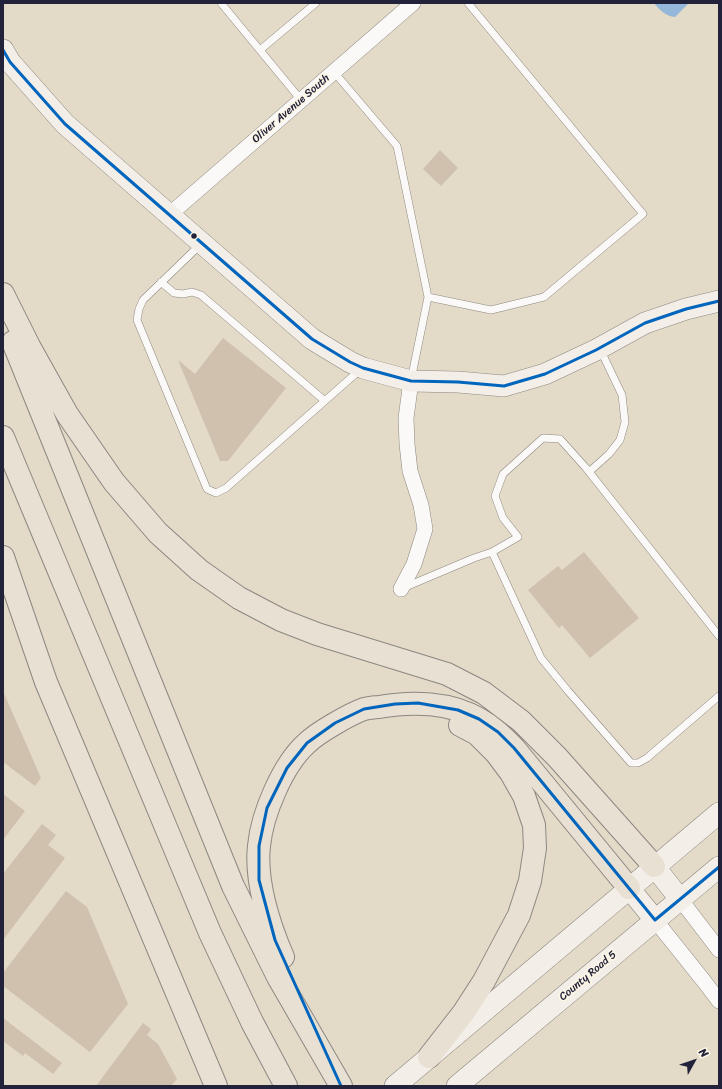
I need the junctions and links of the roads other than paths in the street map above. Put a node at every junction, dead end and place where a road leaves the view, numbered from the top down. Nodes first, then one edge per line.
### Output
1 (221, 3) edge
2 (316, 3) edge
3 (413, 3) edge
4 (468, 3) edge
5 (3, 50) edge
6 (260, 50) junction
7 (334, 72) junction
8 (301, 100) junction
9 (169, 215) junction
10 (201, 244) junction
11 (161, 282) junction
12 (3, 294) edge
13 (428, 297) junction
14 (719, 301) edge
15 (3, 316) edge
16 (599, 348) junction
17 (363, 368) junction
18 (411, 380) junction
19 (325, 401) junction
20 (3, 438) edge
21 (589, 472) junction
22 (492, 552) junction
23 (3, 557) edge
24 (401, 589) joint
25 (719, 636) edge
26 (719, 696) edge
27 (418, 703) junction
28 (719, 813) edge
29 (654, 866) junction
30 (719, 867) edge
31 (629, 888) junction
32 (680, 899) junction
33 (654, 920) junction
34 (719, 950) edge
35 (719, 1001) edge
36 (429, 1057) junction
37 (338, 1081) edge
38 (398, 1083) edge
39 (216, 1086) edge
40 (286, 1086) edge
41 (457, 1086) edge

1 - 6 lane
2 - 6 lane
3 - 7 street, Oliver Avenue South
4 - 13 lane
5 - 9 street
6 - 8 lane
7 - 8 street, Oliver Avenue South
7 - 13 lane
8 - 9 street, Oliver Avenue South
9 - 10 street
10 - 11 lane
10 - 17 street
11 - 19 lane
11 - 19 lane
12 - 29 highway
13 - 18 lane
14 - 16 street
15 - 37 highway
16 - 18 street
16 - 21 lane
17 - 18 street
17 - 19 lane
18 - 24 street
20 - 40 highway
21 - 22 lane
21 - 25 lane
22 - 24 lane
22 - 26 lane
23 - 39 highway
27 - 31 highway
27 - 36 highway
27 - 37 highway
28 - 29 street
29 - 31 street
29 - 32 street
30 - 32 street, County Road 5
31 - 33 street
31 - 36 street
32 - 33 street, County Road 5
32 - 34 street
33 - 35 street
33 - 41 street, County Road 5
36 - 38 street

